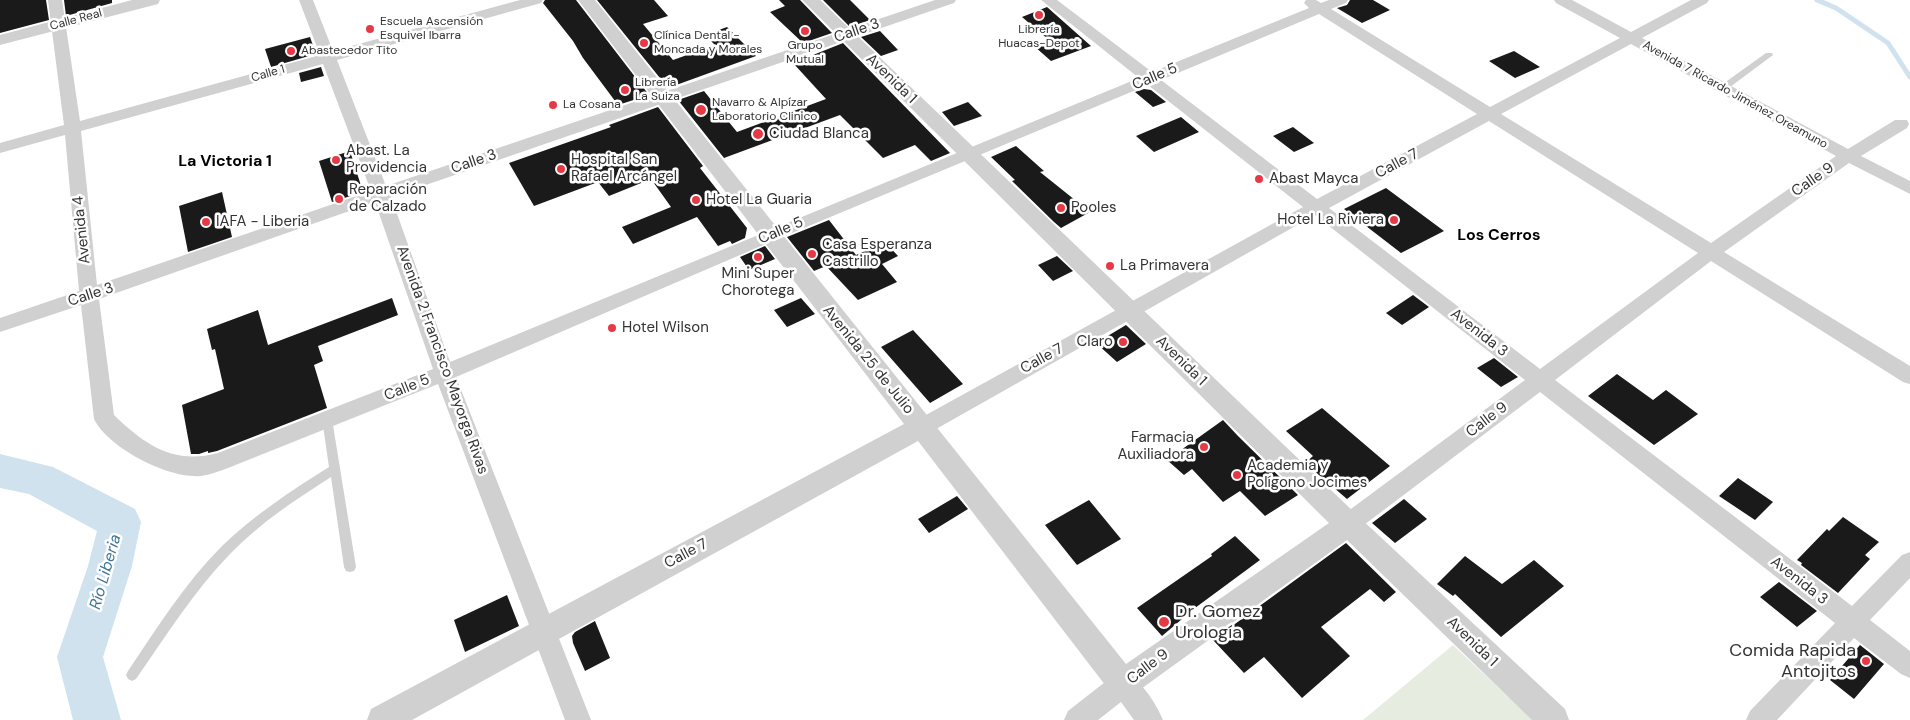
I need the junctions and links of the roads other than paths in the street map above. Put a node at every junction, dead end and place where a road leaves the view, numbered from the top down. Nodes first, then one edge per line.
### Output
1 (55, 0) edge
2 (152, 0) edge
3 (306, 0) edge
4 (536, 0) edge
5 (586, 0) edge
6 (810, 0) edge
7 (948, 0) edge
8 (1048, 0) edge
9 (1341, 0) edge
10 (1562, 0) edge
11 (1702, 0) edge
12 (1313, 4) edge
13 (59, 24) junction
14 (846, 35) junction
15 (1631, 38) junction
16 (0, 40) edge
17 (1768, 55) dead end
18 (329, 58) junction
19 (1150, 79) junction
20 (1723, 88) junction
21 (664, 97) junction
22 (1490, 114) junction
23 (1901, 124) dead end
24 (73, 129) junction
25 (0, 148) edge
26 (968, 154) junction
27 (1848, 156) junction
28 (1910, 188) edge
29 (381, 194) junction
30 (1316, 207) junction
31 (769, 236) junction
32 (1711, 252) junction
33 (89, 295) junction
34 (1128, 310) junction
35 (0, 324) edge
36 (444, 373) junction
37 (1910, 376) edge
38 (1540, 380) junction
39 (327, 420) junction
40 (922, 427) junction
41 (220, 462) joint
42 (335, 469) junction
43 (1348, 524) junction
44 (1910, 562) edge
45 (350, 567) dead end
46 (1854, 623) junction
47 (544, 631) junction
48 (1910, 666) edge
49 (132, 675) dead end
50 (1122, 684) junction
51 (382, 720) edge
52 (578, 720) edge
53 (1077, 720) edge
54 (1150, 720) edge
55 (1554, 720) edge
56 (1759, 720) edge

1 - 13 street, Avenida 4
2 - 13 street, Calle Real
3 - 18 street, Avenida 2 Francisco Mayorga Rivas
4 - 18 street, Calle 1
5 - 21 street, Avenida 25 de Julio
6 - 14 street, Avenida 1
7 - 14 street, Calle 3
8 - 19 street, Avenida 3
9 - 12 street, Calle 5
10 - 15 street, Avenida 7 Ricardo Jiménez Oreamuno
11 - 15 street, Calle 7
12 - 19 street, Calle 5
12 - 22 street
13 - 16 street, Calle Real
13 - 24 street, Avenida 4
14 - 21 street, Calle 3
14 - 26 street, Avenida 1
15 - 20 street, Avenida 7 Ricardo Jiménez Oreamuno
15 - 22 street, Calle 7
17 - 20 lane
18 - 24 street, Calle 1
18 - 29 street, Avenida 2 Francisco Mayorga Rivas
19 - 26 street, Calle 5
19 - 30 street, Avenida 3
20 - 27 street, Avenida 7 Ricardo Jiménez Oreamuno
21 - 29 street, Calle 3
21 - 31 street, Avenida 25 de Julio
22 - 30 street, Calle 7
22 - 32 street
23 - 27 street, Calle 9
24 - 25 street, Calle 1
24 - 33 street, Avenida 4
26 - 31 street, Calle 5
26 - 34 street, Avenida 1
27 - 28 street, Avenida 7 Ricardo Jiménez Oreamuno
27 - 32 street, Calle 9
29 - 33 street, Calle 3
29 - 36 street, Avenida 2 Francisco Mayorga Rivas
30 - 34 street, Calle 7
30 - 38 street, Avenida 3
31 - 36 street, Calle 5
31 - 40 street, Avenida 25 de Julio
32 - 37 street
32 - 38 street, Calle 9
33 - 35 street, Calle 3
33 - 41 street, Avenida 4
34 - 40 street, Calle 7
34 - 43 street, Avenida 1
36 - 39 street, Calle 5
36 - 47 street, Avenida 2 Francisco Mayorga Rivas
38 - 43 street, Calle 9
38 - 46 street, Avenida 3
39 - 41 street, Calle 5
39 - 42 lane
40 - 47 street, Calle 7
40 - 50 street, Avenida 25 de Julio
42 - 45 lane
42 - 49 lane
43 - 50 street, Calle 9
43 - 55 street, Avenida 1
44 - 46 street
46 - 48 street, Avenida 3
46 - 56 street
47 - 51 street, Calle 7
47 - 52 street, Avenida 2 Francisco Mayorga Rivas
50 - 53 street, Calle 9
50 - 54 street, Avenida 25 de Julio

